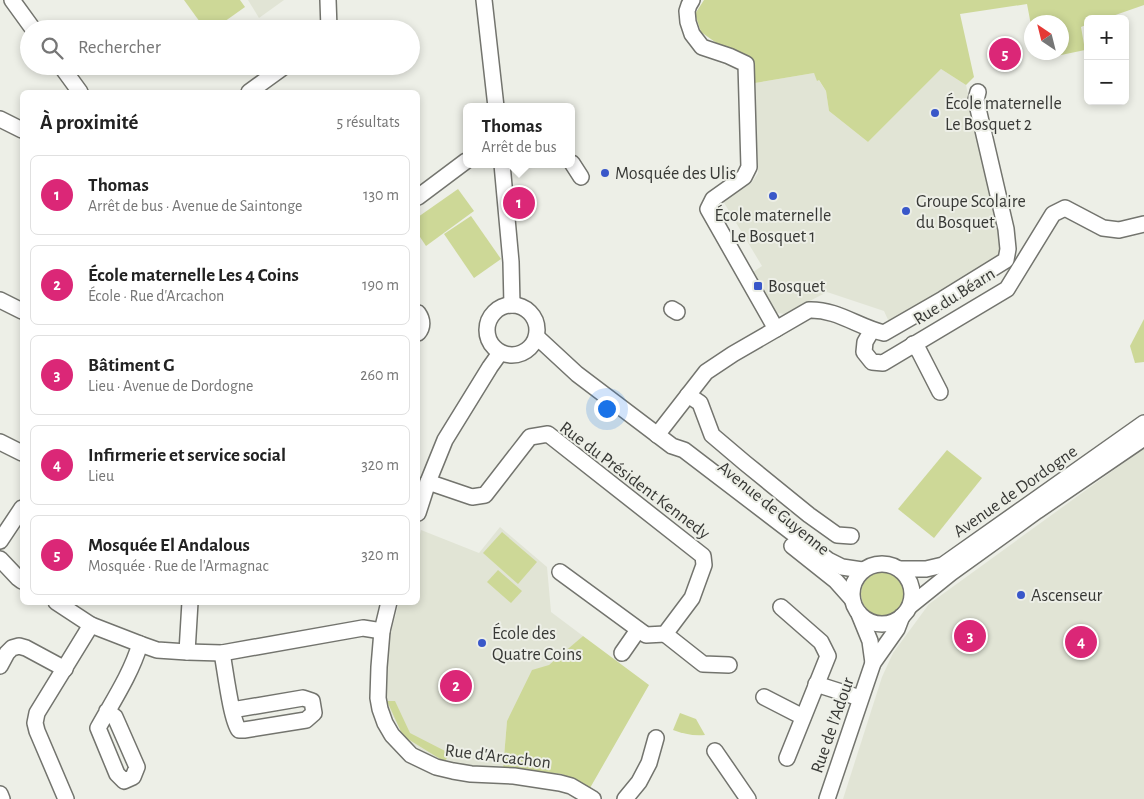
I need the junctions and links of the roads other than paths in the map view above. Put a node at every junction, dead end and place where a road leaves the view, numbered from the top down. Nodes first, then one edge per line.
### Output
1 (12, 0) edge
2 (328, 0) edge
3 (484, 0) edge
4 (692, 0) edge
5 (26, 20) edge
6 (329, 20) edge
7 (68, 75) edge
8 (273, 75) edge
9 (79, 90) edge
10 (252, 90) edge
11 (978, 92) dead end
12 (496, 103) edge
13 (0, 119) edge
14 (20, 129) edge
15 (463, 163) edge
16 (502, 168) edge
17 (575, 168) edge
18 (581, 177) dead end
19 (420, 196) edge
20 (1144, 224) edge
21 (0, 300) edge
22 (512, 305) junction
23 (20, 310) edge
24 (420, 317) edge
25 (420, 329) edge
26 (776, 329) junction
27 (872, 330) junction
28 (537, 337) junction
29 (913, 344) junction
30 (500, 353) junction
31 (524, 354) junction
32 (577, 374) junction
33 (940, 392) dead end
34 (688, 395) junction
35 (1144, 423) edge
36 (657, 434) junction
37 (1144, 438) edge
38 (0, 442) edge
39 (672, 446) junction
40 (20, 452) edge
41 (428, 482) junction
42 (420, 507) edge
43 (20, 511) edge
44 (851, 536) dead end
45 (0, 541) edge
46 (0, 559) edge
47 (899, 569) junction
48 (862, 570) junction
49 (560, 572) dead end
50 (20, 580) edge
51 (852, 598) junction
52 (61, 605) edge
53 (190, 605) edge
54 (388, 605) edge
55 (781, 607) dead end
56 (906, 611) junction
57 (859, 614) junction
58 (91, 625) junction
59 (638, 630) junction
60 (382, 631) junction
61 (666, 634) junction
62 (140, 644) junction
63 (188, 652) junction
64 (222, 653) junction
65 (622, 653) dead end
66 (873, 663) junction
67 (730, 665) dead end
68 (0, 666) edge
69 (64, 669) junction
70 (816, 684) junction
71 (764, 697) dead end
72 (860, 698) junction
73 (232, 710) junction
74 (107, 711) dead end
75 (803, 717) junction
76 (656, 738) dead end
77 (715, 751) dead end
78 (787, 758) dead end
79 (0, 794) edge
80 (2, 799) edge
81 (66, 799) edge
82 (593, 799) edge
83 (625, 799) edge
84 (748, 799) edge
85 (827, 799) edge

1 - 5 street
2 - 6 street
3 - 12 street
4 - 26 street
7 - 9 street
8 - 10 street
11 - 27 street
13 - 14 street
15 - 19 street
16 - 22 street
17 - 18 street
20 - 29 street, Rue du Béarn
21 - 23 street
22 - 28 street
22 - 30 street
24 - 25 street
26 - 27 street
26 - 34 street
27 - 29 street, Rue du Béarn
28 - 31 street
28 - 32 street, Avenue de Guyenne
29 - 33 street
30 - 31 street
30 - 41 street
31 - 32 street, Avenue de Guyenne
32 - 36 street, Avenue de Guyenne
34 - 36 street
34 - 44 street
35 - 47 street, Avenue de Dordogne
36 - 39 street, Avenue de Guyenne
37 - 56 street, Avenue de Dordogne
38 - 40 street
39 - 48 street, Avenue de Guyenne
39 - 51 street, Avenue de Guyenne
41 - 42 street
41 - 61 street, Rue du Président Kennedy
43 - 45 street
46 - 50 street
47 - 48 street
47 - 56 street
48 - 51 street
49 - 59 street
51 - 57 street
52 - 58 street
53 - 63 street
54 - 60 street, Rue d'Arcachon
55 - 70 street
56 - 57 street
56 - 66 street, Rue de l'Adour
57 - 66 street, Rue de l'Adour
58 - 62 street
58 - 69 street
59 - 61 street
59 - 65 street
60 - 64 street
60 - 82 street, Rue d'Arcachon
61 - 67 street
62 - 63 street
62 - 74 street
63 - 64 street
64 - 73 street
66 - 72 street, Rue de l'Adour
68 - 69 street
69 - 81 street
70 - 72 street
70 - 75 street
71 - 75 street
72 - 85 street, Rue de l'Adour
73 - 73 street
75 - 78 street
76 - 83 street
77 - 84 street
79 - 80 street

